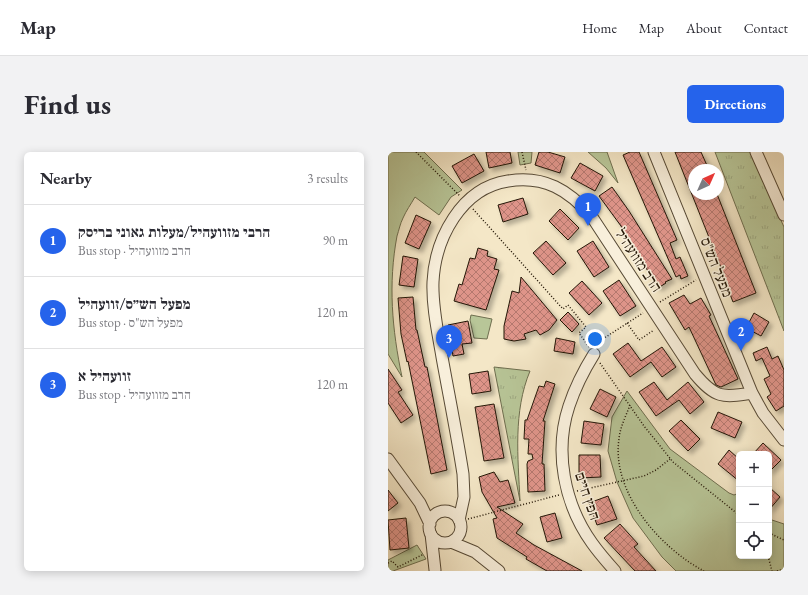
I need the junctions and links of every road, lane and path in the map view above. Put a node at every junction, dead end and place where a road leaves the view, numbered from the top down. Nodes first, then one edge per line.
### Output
1 (416, 152) edge
2 (522, 152) edge
3 (654, 152) edge
4 (756, 152) edge
5 (527, 180) junction
6 (466, 202) junction
7 (784, 215) edge
8 (627, 323) dead end
9 (663, 324) junction
10 (594, 354) junction
11 (752, 393) junction
12 (630, 404) junction
13 (784, 440) edge
14 (388, 459) edge
15 (670, 459) junction
16 (623, 481) junction
17 (464, 487) junction
18 (568, 493) junction
19 (420, 503) junction
20 (444, 512) junction
21 (736, 514) edge
22 (463, 523) junction
23 (430, 529) junction
24 (772, 534) edge
25 (784, 540) edge
26 (449, 542) junction
27 (433, 549) junction
28 (475, 552) junction
29 (769, 559) edge
30 (388, 563) edge
31 (784, 569) edge
32 (435, 570) edge
33 (499, 571) edge
34 (616, 571) edge
35 (704, 571) edge
36 (772, 571) edge
37 (777, 571) edge

1 - 6 path
2 - 5 path
3 - 11 street, מפעל הש"ס
4 - 7 street
5 - 6 street, הרב מזוועהיל
5 - 9 street, הרב מזוועהיל
6 - 10 path
6 - 17 street, הרב מזוועהיל
8 - 9 path
9 - 11 street, הרב מזוועהיל
10 - 12 path
10 - 18 street, חפץ חיים
11 - 13 street, מפעל הש"ס
12 - 15 path
12 - 16 path
14 - 19 street
15 - 16 path
15 - 21 path
16 - 18 path
16 - 35 path
17 - 20 street
17 - 22 street, הרב מזוועהיל
18 - 22 path
18 - 34 street, חפץ חיים
19 - 20 street
19 - 23 street
20 - 22 street
20 - 23 street
22 - 26 street
22 - 28 street
23 - 26 street
23 - 27 street
24 - 25 path
26 - 28 street
26 - 32 street
27 - 30 path
27 - 32 street
28 - 33 street
29 - 36 path
31 - 37 path

